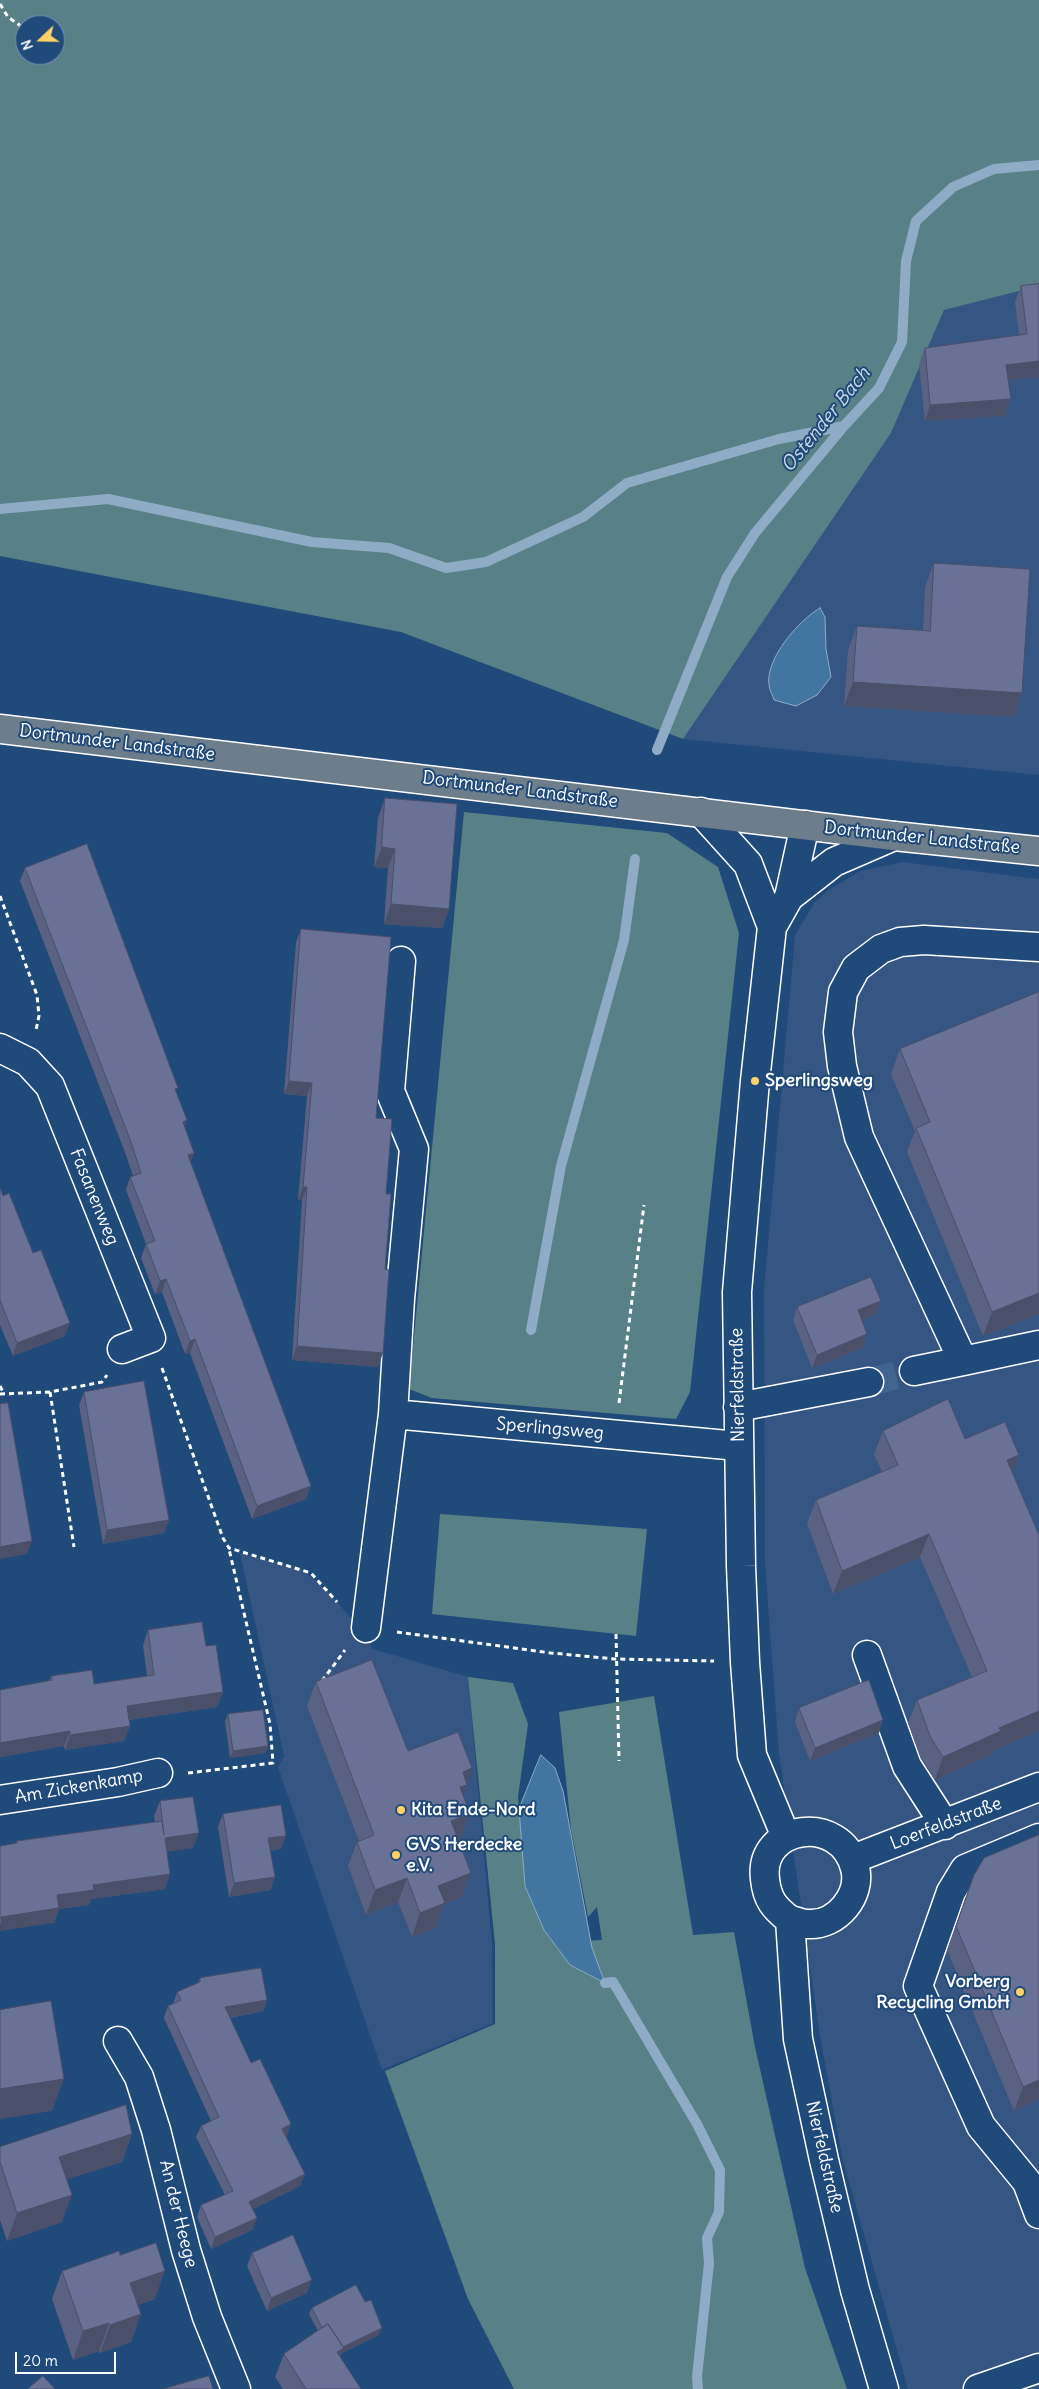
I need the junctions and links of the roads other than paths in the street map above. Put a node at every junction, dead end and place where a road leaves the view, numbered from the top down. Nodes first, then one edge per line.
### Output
1 (0, 730) edge
2 (701, 812) junction
3 (805, 825) junction
4 (894, 836) junction
5 (1039, 851) edge
6 (789, 897) junction
7 (772, 927) junction
8 (1039, 947) edge
9 (401, 961) dead end
10 (0, 1048) edge
11 (1039, 1345) edge
12 (122, 1349) road end
13 (963, 1361) junction
14 (914, 1371) tunnel mouth
15 (868, 1382) tunnel mouth
16 (738, 1407) junction
17 (393, 1414) junction
18 (738, 1446) junction
19 (366, 1628) road end
20 (867, 1655) dead end
21 (158, 1773) road end
22 (1039, 1787) edge
23 (0, 1800) edge
24 (945, 1825) junction
25 (786, 1837) junction
26 (1039, 1838) edge
27 (853, 1859) junction
28 (790, 1920) junction
29 (118, 2041) dead end
30 (1039, 2214) edge
31 (1039, 2368) edge
32 (236, 2389) edge
33 (884, 2389) edge
34 (978, 2389) edge

1 - 2 main road, Dortmunder Landstraße
2 - 3 main road, Dortmunder Landstraße
2 - 7 street, Nierfeldstraße
3 - 4 main road, Dortmunder Landstraße
3 - 6 street, Nierfeldstraße
4 - 5 main road, Dortmunder Landstraße
4 - 6 street, Nierfeldstraße
6 - 7 street, Nierfeldstraße
7 - 16 street, Nierfeldstraße
8 - 13 street
9 - 17 street
10 - 12 street, Fasanenweg
11 - 13 street
13 - 14 street
15 - 16 street
16 - 18 street, Nierfeldstraße
17 - 18 street, Sperlingsweg
17 - 19 street
18 - 25 street, Nierfeldstraße
20 - 24 street
21 - 23 street, Am Zickenkamp
22 - 24 street, Loerfeldstraße
24 - 27 street, Loerfeldstraße
25 - 27 street
25 - 28 street
26 - 30 street
27 - 28 street
28 - 33 street, Nierfeldstraße
29 - 32 street, An der Heege
31 - 34 street

